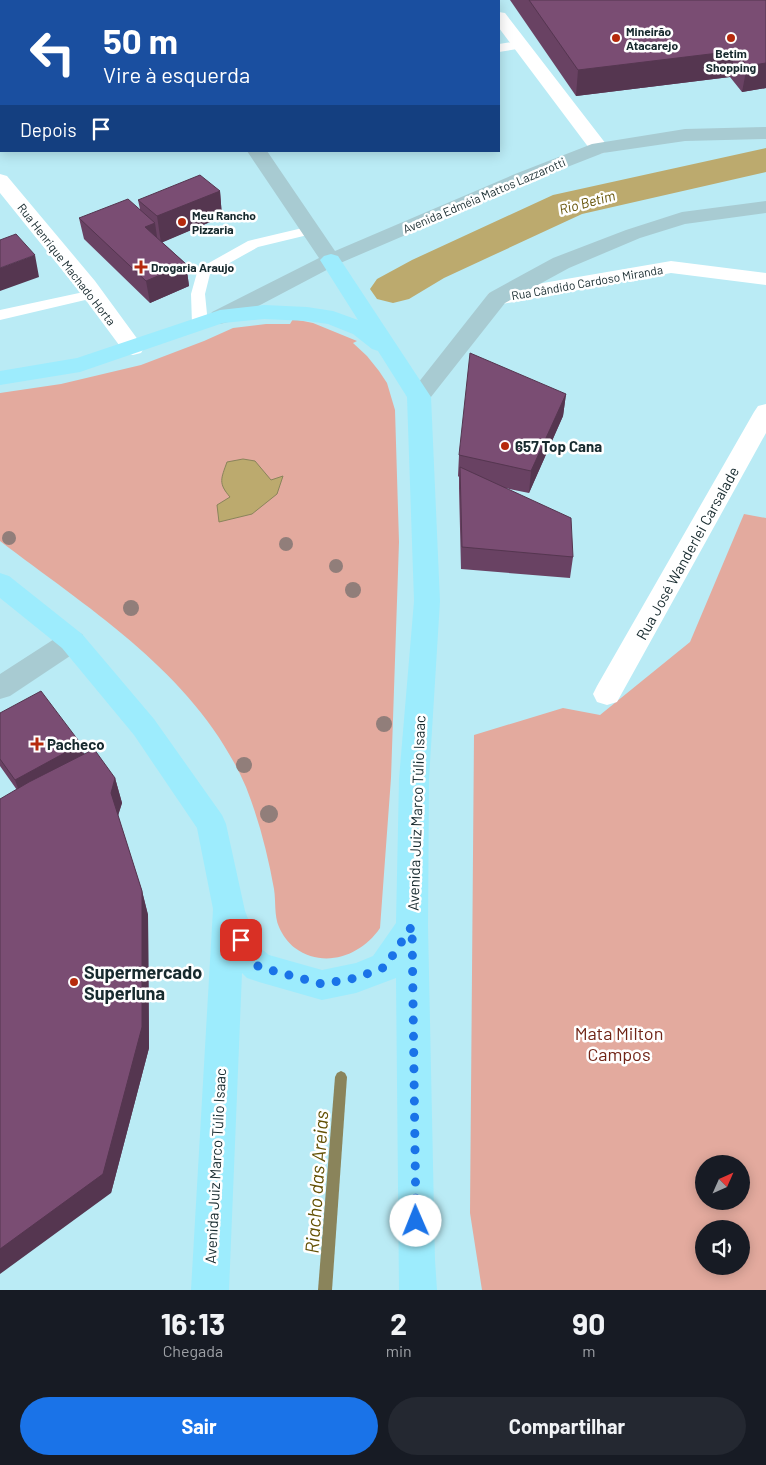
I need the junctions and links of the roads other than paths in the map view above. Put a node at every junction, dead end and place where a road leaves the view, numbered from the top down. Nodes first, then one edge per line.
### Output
1 (500, 18) edge
2 (520, 45) junction
3 (500, 48) edge
4 (766, 133) edge
5 (599, 148) junction
6 (258, 152) edge
7 (0, 180) edge
8 (766, 207) edge
9 (311, 230) junction
10 (331, 260) junction
11 (766, 279) edge
12 (93, 294) junction
13 (497, 298) junction
14 (0, 315) edge
15 (210, 321) junction
16 (133, 348) junction
17 (389, 351) junction
18 (0, 378) edge
19 (419, 397) junction
20 (766, 412) edge
21 (0, 583) edge
22 (72, 641) junction
23 (0, 688) edge
24 (607, 694) dead end
25 (229, 909) junction
26 (412, 926) junction
27 (210, 1290) edge
28 (418, 1290) edge

1 - 2 street
2 - 3 lane
2 - 5 street
4 - 5 main road, Avenida Edméia Mattos Lazzarotti
5 - 10 main road, Avenida Edméia Mattos Lazzarotti
6 - 9 main road
7 - 12 street, Rua Henrique Machado Horta
8 - 13 main road
9 - 10 main road
9 - 15 lane
10 - 15 main road, Avenida Edméia Mattos Lazzarotti
10 - 17 main road
11 - 13 street, Rua Cândido Cardoso Miranda
12 - 14 lane
12 - 16 street, Rua Henrique Machado Horta
13 - 19 main road
15 - 16 main road
15 - 17 main road
16 - 18 main road
17 - 19 main road
19 - 26 main road, Avenida Juiz Marco Túlio Isaac
20 - 24 street, Rua José Wanderlei Carsalade
21 - 22 main road, Avenida Juiz Marco Túlio Isaac
22 - 23 main road
22 - 25 main road, Avenida Juiz Marco Túlio Isaac
25 - 26 main road
25 - 27 main road, Avenida Juiz Marco Túlio Isaac
26 - 28 main road, Avenida Juiz Marco Túlio Isaac

